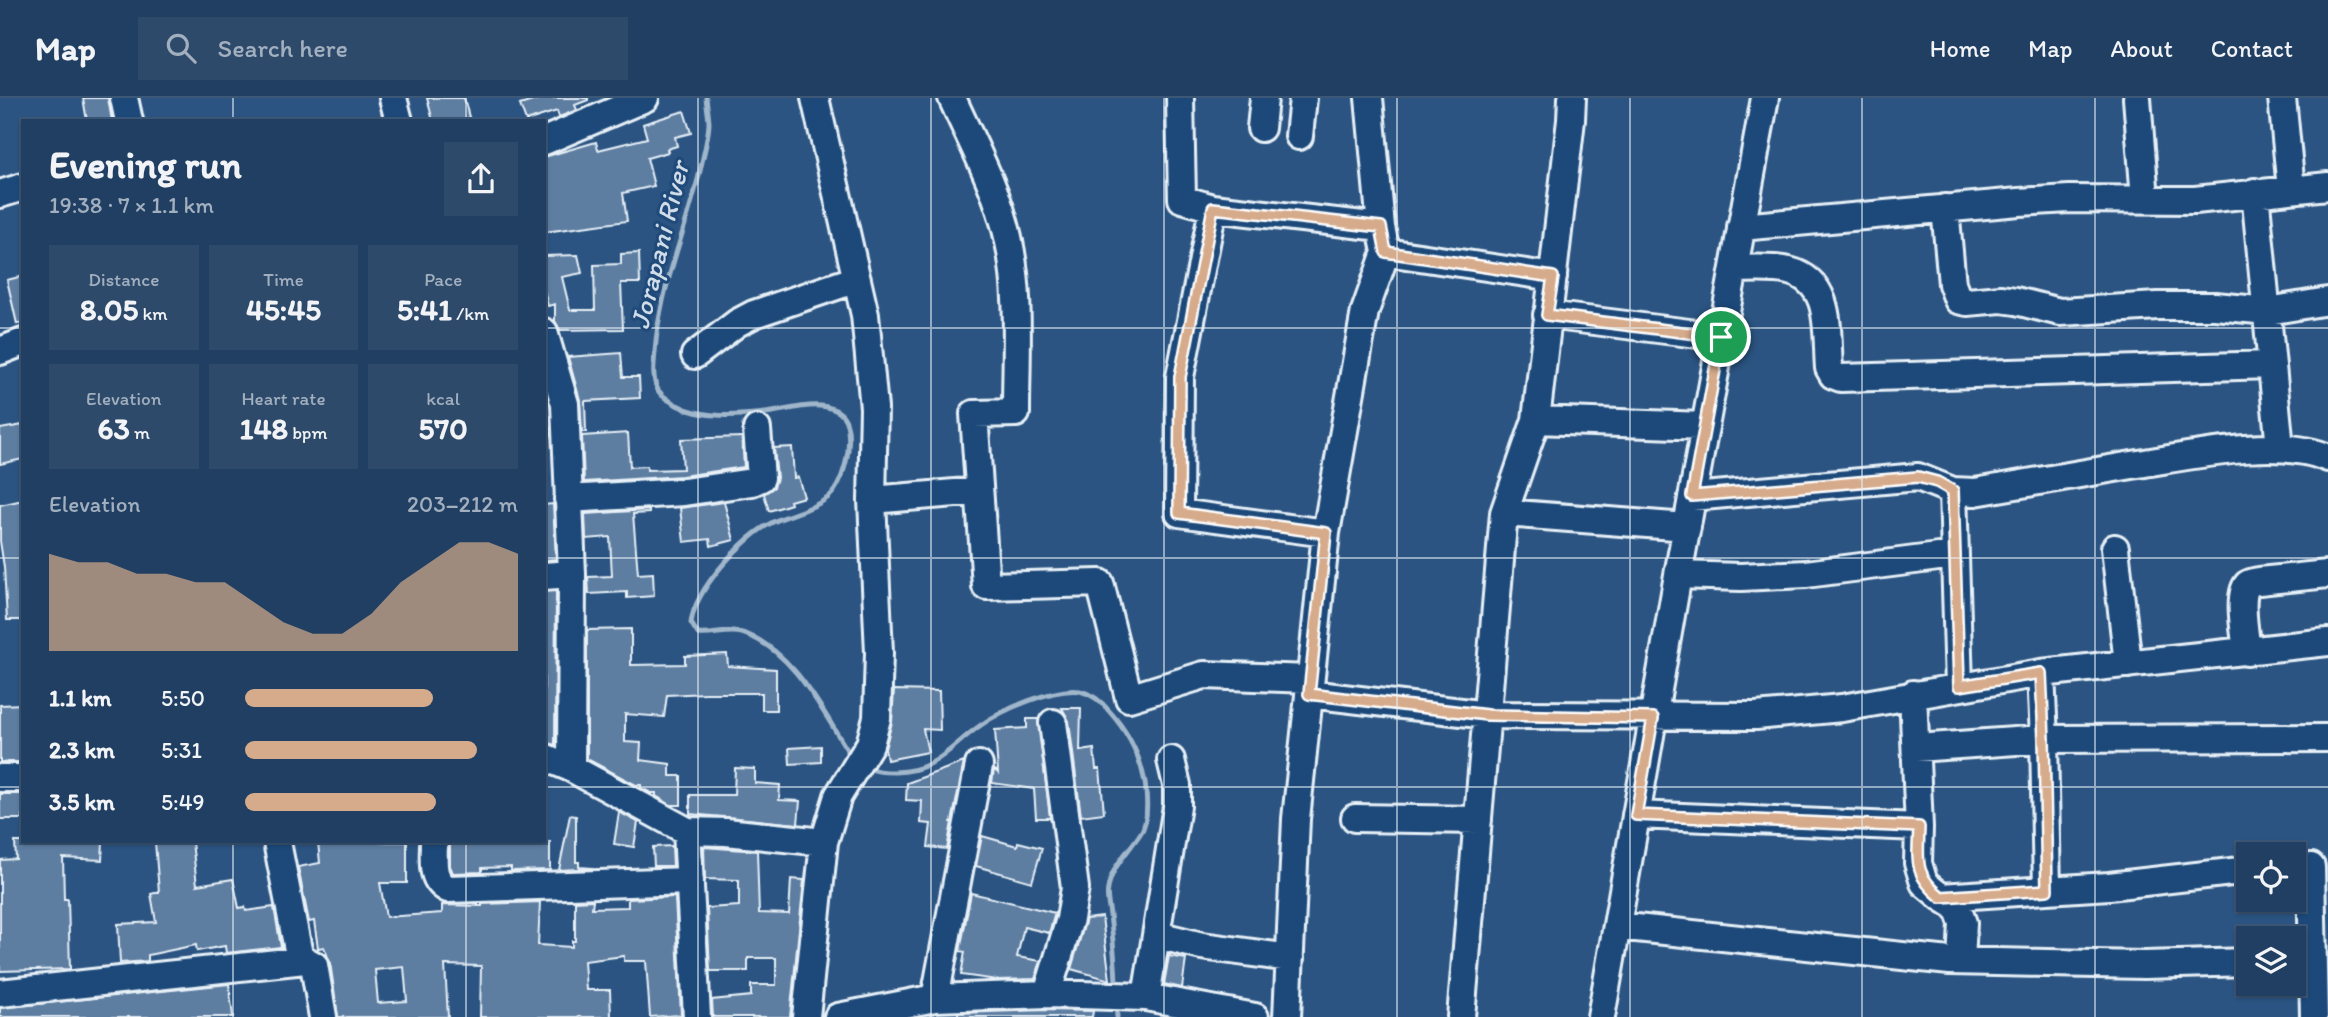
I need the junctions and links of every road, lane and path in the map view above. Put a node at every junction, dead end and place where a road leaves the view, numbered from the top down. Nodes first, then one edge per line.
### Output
1 (124, 98) edge
2 (393, 98) edge
3 (645, 98) edge
4 (815, 98) edge
5 (951, 98) edge
6 (1180, 98) edge
7 (1264, 98) edge
8 (1303, 98) edge
9 (1369, 98) edge
10 (1572, 98) edge
11 (1765, 98) edge
12 (2137, 98) edge
13 (2282, 98) edge
14 (129, 119) edge
15 (398, 119) edge
16 (1261, 128) dead end
17 (1299, 136) dead end
18 (546, 140) edge
19 (2328, 186) edge
20 (21, 188) edge
21 (2291, 189) junction
22 (2255, 192) junction
23 (0, 194) edge
24 (2145, 199) junction
25 (1213, 208) junction
26 (1945, 208) junction
27 (1741, 227) junction
28 (1383, 239) junction
29 (1734, 269) junction
30 (1553, 277) junction
31 (857, 279) junction
32 (2328, 301) edge
33 (2268, 312) junction
34 (1547, 315) junction
35 (1721, 337) junction
36 (546, 339) edge
37 (21, 343) edge
38 (0, 351) edge
39 (695, 355) dead end
40 (2272, 365) junction
41 (1536, 420) junction
42 (1705, 426) junction
43 (757, 429) dead end
44 (2280, 448) junction
45 (2328, 458) edge
46 (979, 491) junction
47 (1953, 491) junction
48 (1692, 496) junction
49 (568, 499) junction
50 (872, 500) junction
51 (1504, 513) junction
52 (1687, 527) junction
53 (1326, 533) junction
54 (2115, 548) dead end
55 (1954, 555) junction
56 (2328, 574) edge
57 (572, 575) junction
58 (1678, 575) junction
59 (546, 576) edge
60 (2328, 642) edge
61 (2247, 652) junction
62 (2128, 664) junction
63 (2041, 673) junction
64 (1309, 686) junction
65 (1959, 686) junction
66 (1913, 694) junction
67 (1487, 715) junction
68 (1653, 718) junction
69 (1054, 723) dead end
70 (2328, 738) edge
71 (2044, 739) junction
72 (1916, 748) junction
73 (546, 758) edge
74 (1171, 760) dead end
75 (979, 765) dead end
76 (571, 768) junction
77 (0, 778) edge
78 (21, 778) edge
79 (1636, 815) junction
80 (1355, 818) dead end
81 (1478, 821) junction
82 (1919, 827) junction
83 (687, 831) junction
84 (824, 842) junction
85 (277, 843) edge
86 (434, 843) edge
87 (2311, 867) edge
88 (2236, 871) edge
89 (690, 881) junction
90 (2047, 890) junction
91 (1941, 897) junction
92 (1617, 926) junction
93 (1157, 935) junction
94 (1290, 958) junction
95 (2312, 959) edge
96 (300, 960) junction
97 (1961, 961) junction
98 (2236, 962) edge
99 (0, 993) edge
100 (1047, 994) junction
101 (1139, 996) junction
102 (935, 998) junction
103 (323, 1017) edge
104 (697, 1017) edge
105 (806, 1017) edge
106 (838, 1017) edge
107 (1255, 1017) edge
108 (1287, 1017) edge
109 (1461, 1017) edge
110 (1601, 1017) edge
111 (2314, 1017) edge

1 - 14 street
2 - 15 street
3 - 18 street
4 - 31 street
5 - 46 street
6 - 25 street
7 - 16 street
8 - 17 street
9 - 28 street
10 - 30 street
11 - 27 street
12 - 24 street
13 - 21 street
19 - 21 street
20 - 23 street
21 - 22 street
22 - 24 street
22 - 33 street
24 - 26 street
25 - 28 street
25 - 53 street
26 - 27 street
26 - 33 street
27 - 29 street
28 - 30 street
28 - 53 street
29 - 35 street
29 - 40 street
30 - 34 street
31 - 39 street
31 - 50 street
32 - 33 street
33 - 40 street
34 - 35 street
34 - 41 street
35 - 42 street
36 - 49 street
37 - 38 street
40 - 44 street
41 - 42 street
41 - 51 street
42 - 48 street
43 - 49 street
44 - 45 street
44 - 47 street
46 - 50 street
46 - 64 street
47 - 48 street
47 - 55 street
48 - 52 street
49 - 57 street
50 - 84 street
51 - 52 street
51 - 67 street
52 - 58 street
53 - 64 street
54 - 62 street
55 - 58 street
55 - 65 street
56 - 61 street
57 - 59 street
57 - 76 street
58 - 68 street
60 - 61 street
61 - 62 street
62 - 63 street
63 - 65 street
63 - 71 street
64 - 67 street
64 - 94 street
65 - 66 street
66 - 68 street
66 - 72 street
67 - 68 street
67 - 81 street
68 - 79 street
69 - 100 street
70 - 71 street
71 - 72 street
71 - 90 street
72 - 82 street
73 - 76 street
74 - 93 street
75 - 102 street
76 - 83 street
77 - 78 street
79 - 82 street
79 - 92 street
80 - 81 street
81 - 109 street
82 - 91 street
83 - 84 street
83 - 89 street
84 - 105 street
85 - 96 street
86 - 89 street
87 - 95 street
88 - 90 street
89 - 104 street
90 - 91 street
91 - 97 street
92 - 97 street
92 - 110 street
93 - 94 street
93 - 101 street
94 - 108 street
95 - 111 street
96 - 99 street
96 - 103 street
97 - 98 street
100 - 101 street
100 - 102 street
101 - 107 street
102 - 106 street

